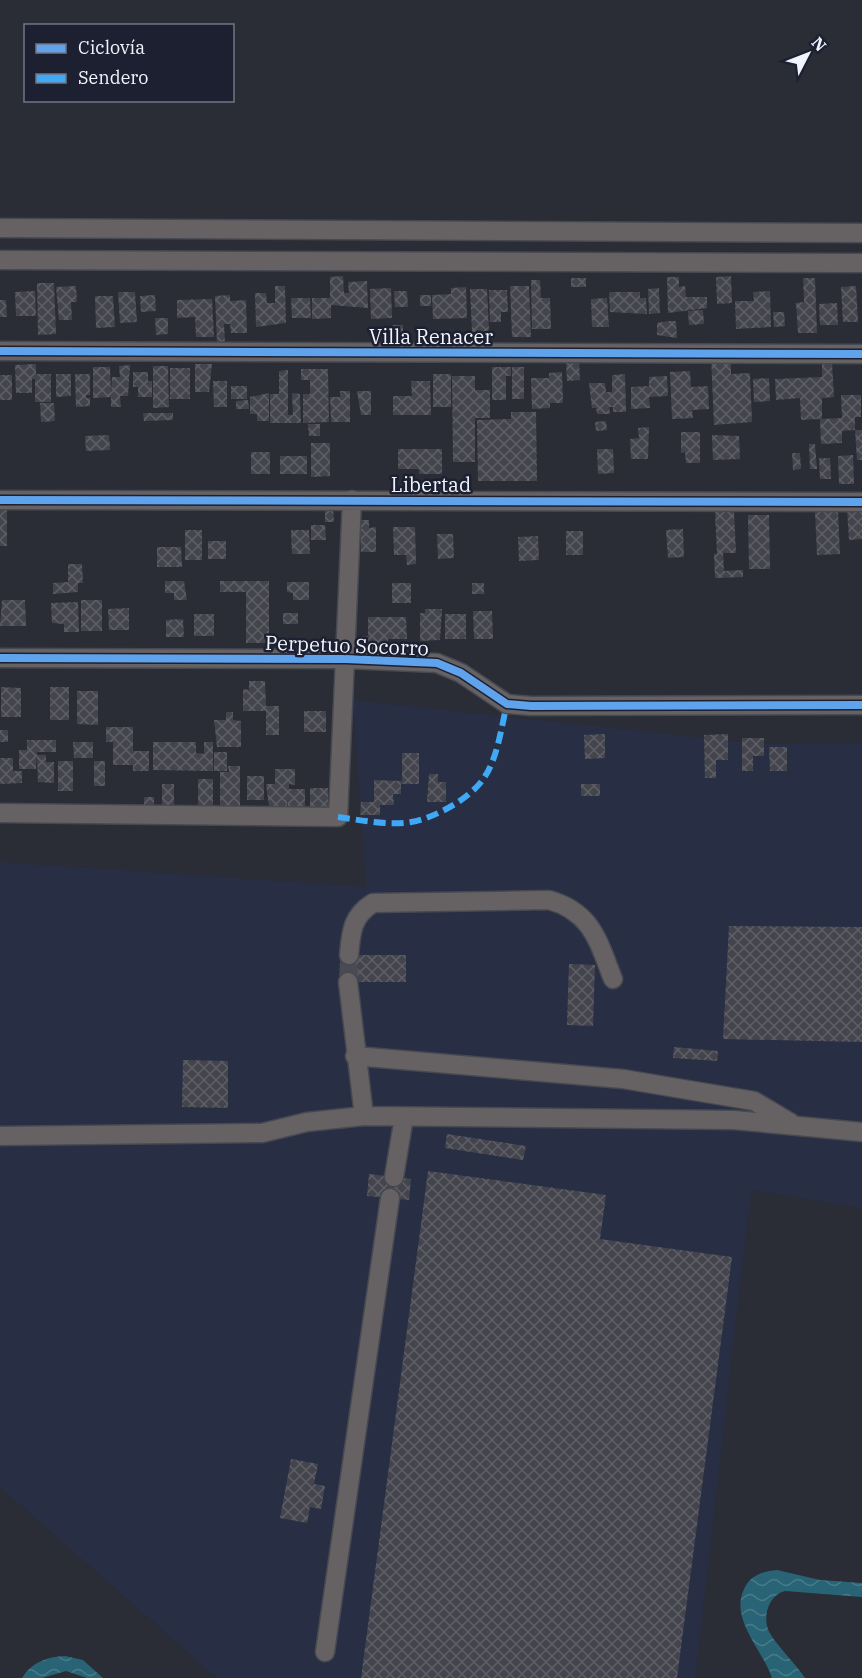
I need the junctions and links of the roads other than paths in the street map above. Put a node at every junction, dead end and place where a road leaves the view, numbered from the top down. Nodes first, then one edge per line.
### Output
1 (0, 228) edge
2 (862, 233) edge
3 (0, 260) edge
4 (862, 263) edge
5 (0, 351) edge
6 (862, 354) edge
7 (0, 500) edge
8 (352, 500) junction
9 (862, 502) edge
10 (0, 658) edge
11 (346, 659) junction
12 (862, 705) edge
13 (0, 813) edge
14 (349, 955) tunnel mouth
15 (613, 979) dead end
16 (348, 982) tunnel mouth
17 (355, 1056) junction
18 (364, 1116) junction
19 (404, 1117) junction
20 (791, 1124) junction
21 (862, 1132) edge
22 (0, 1136) edge
23 (394, 1177) dead end
24 (390, 1198) dead end
25 (325, 1652) dead end

1 - 2 street
3 - 4 street
5 - 6 street, Villa Renacer
7 - 8 street, Libertad
8 - 9 street, Libertad
8 - 11 street
10 - 11 street, Perpetuo Socorro
11 - 12 street, Perpetuo Socorro
11 - 13 street
14 - 15 street
16 - 17 street
17 - 18 street
17 - 20 street
18 - 19 street
18 - 22 street
19 - 20 street
19 - 23 street
20 - 21 street
24 - 25 street

